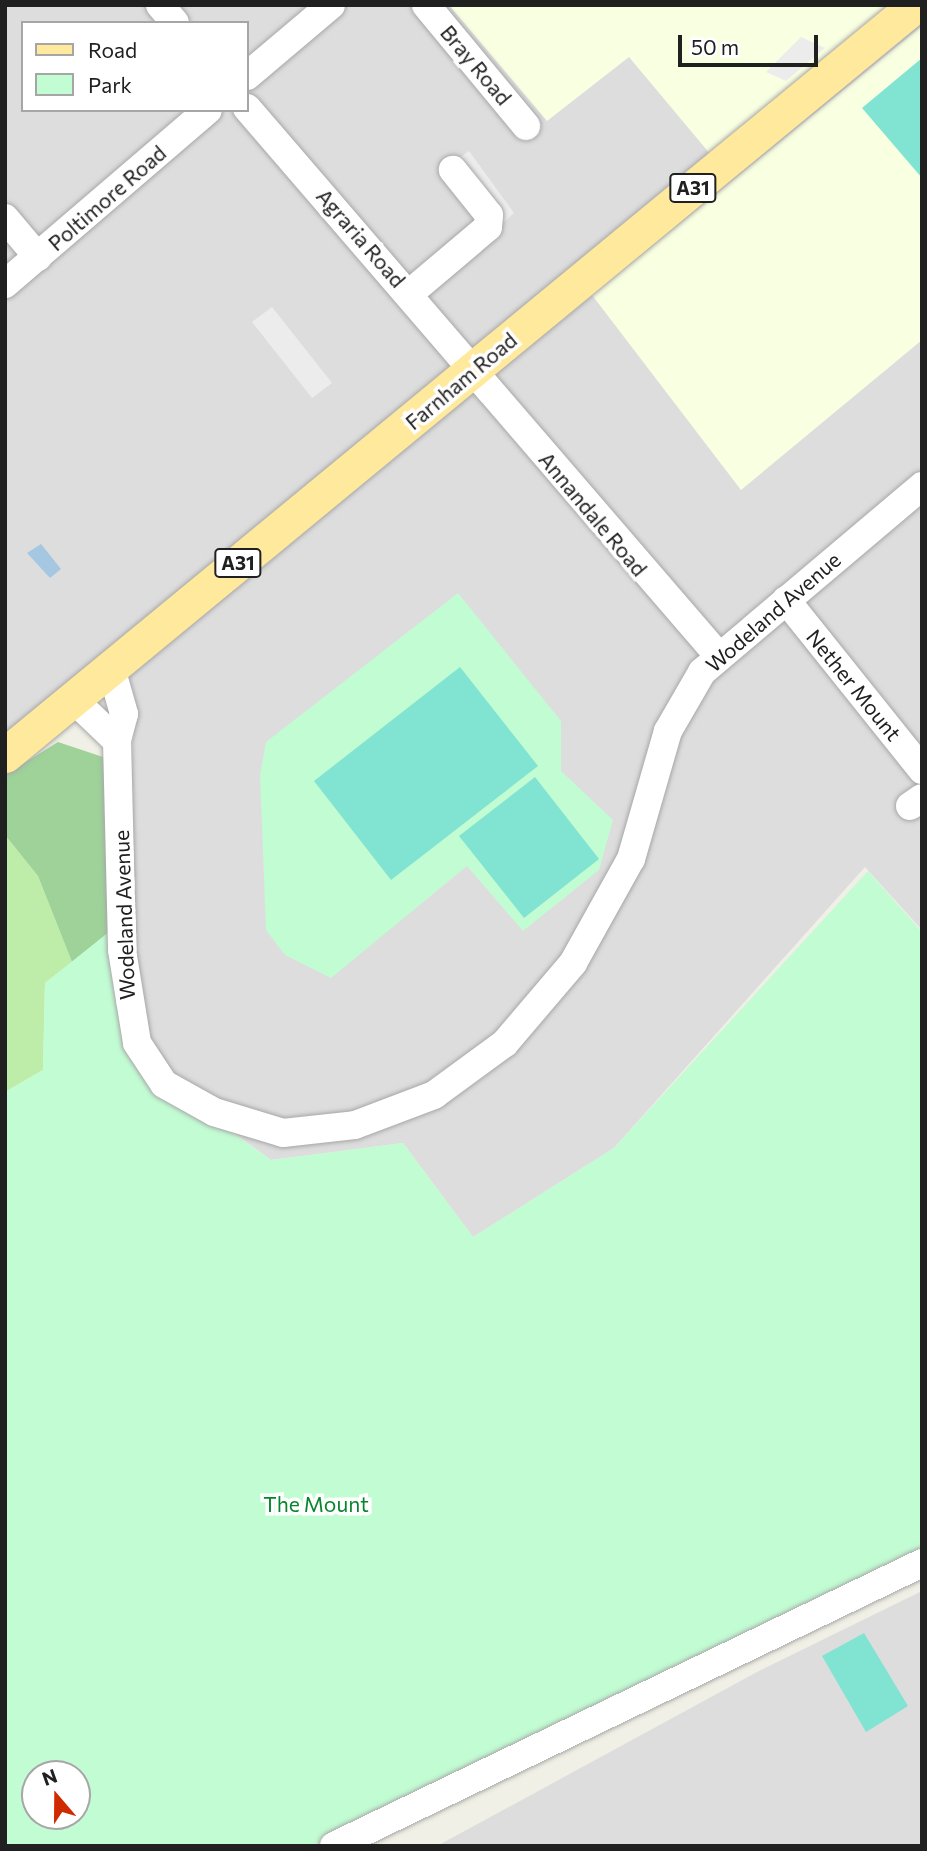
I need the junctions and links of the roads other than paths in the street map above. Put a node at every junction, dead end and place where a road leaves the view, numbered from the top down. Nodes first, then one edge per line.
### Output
1 (160, 5) edge
2 (331, 5) edge
3 (426, 5) edge
4 (915, 5) edge
5 (173, 21) edge
6 (248, 75) edge
7 (248, 109) edge
8 (206, 112) edge
9 (526, 126) dead end
10 (453, 170) dead end
11 (5, 218) edge
12 (38, 257) junction
13 (5, 284) edge
14 (410, 293) junction
15 (471, 371) junction
16 (922, 486) edge
17 (786, 600) junction
18 (717, 654) junction
19 (111, 668) junction
20 (73, 699) junction
21 (117, 741) junction
22 (5, 755) edge
23 (922, 769) edge
24 (922, 1563) edge
25 (334, 1846) edge

1 - 5 street
2 - 6 street
3 - 9 street, Bray Road
4 - 15 main road, Farnham Road / A31
7 - 14 street, Agraria Road
8 - 12 street, Poltimore Road
10 - 14 street
11 - 12 street
12 - 13 street, Poltimore Road
14 - 15 street, Agraria Road
15 - 18 street, Annandale Road
15 - 19 main road, Farnham Road / A31
16 - 17 street, Wodeland Avenue
17 - 18 street, Wodeland Avenue
17 - 23 street, Nether Mount
18 - 21 street, Wodeland Avenue
19 - 20 main road, Farnham Road / A31
19 - 21 street, Wodeland Avenue
20 - 21 street
20 - 22 main road, Farnham Road / A31
24 - 25 street

